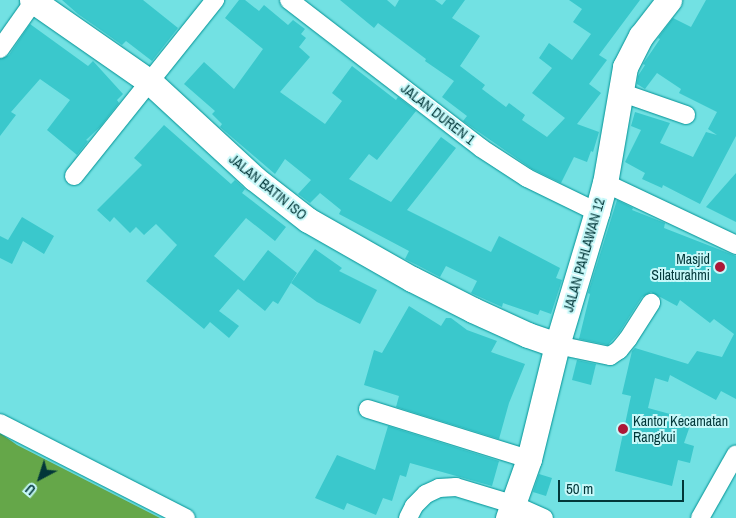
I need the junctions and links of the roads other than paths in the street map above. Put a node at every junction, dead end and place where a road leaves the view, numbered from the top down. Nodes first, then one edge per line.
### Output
1 (215, 0) edge
2 (289, 0) edge
3 (669, 0) edge
4 (33, 1) edge
5 (0, 50) edge
6 (150, 82) junction
7 (620, 92) junction
8 (686, 115) dead end
9 (74, 176) dead end
10 (605, 183) junction
11 (597, 212) junction
12 (736, 245) edge
13 (651, 303) dead end
14 (557, 345) junction
15 (368, 409) dead end
16 (0, 423) edge
17 (736, 454) edge
18 (529, 459) junction
19 (510, 511) edge
20 (186, 518) edge
21 (408, 518) edge
22 (544, 518) edge
23 (700, 518) edge

1 - 6 street
2 - 11 street, JALAN DUREN 1
3 - 7 street, JALAN PAHLAWAN 12
4 - 5 street
4 - 6 street, JALAN BATIN ISO
6 - 9 street
6 - 14 street, JALAN BATIN ISO
7 - 8 street
7 - 10 street, JALAN PAHLAWAN 12
10 - 11 street, JALAN PAHLAWAN 12
10 - 12 street
11 - 14 street, JALAN PAHLAWAN 12
13 - 14 street
14 - 18 street, JALAN PAHLAWAN 12
15 - 18 street
16 - 20 street
17 - 23 street
18 - 19 street, JALAN PAHLAWAN 12
19 - 21 street
19 - 22 street

